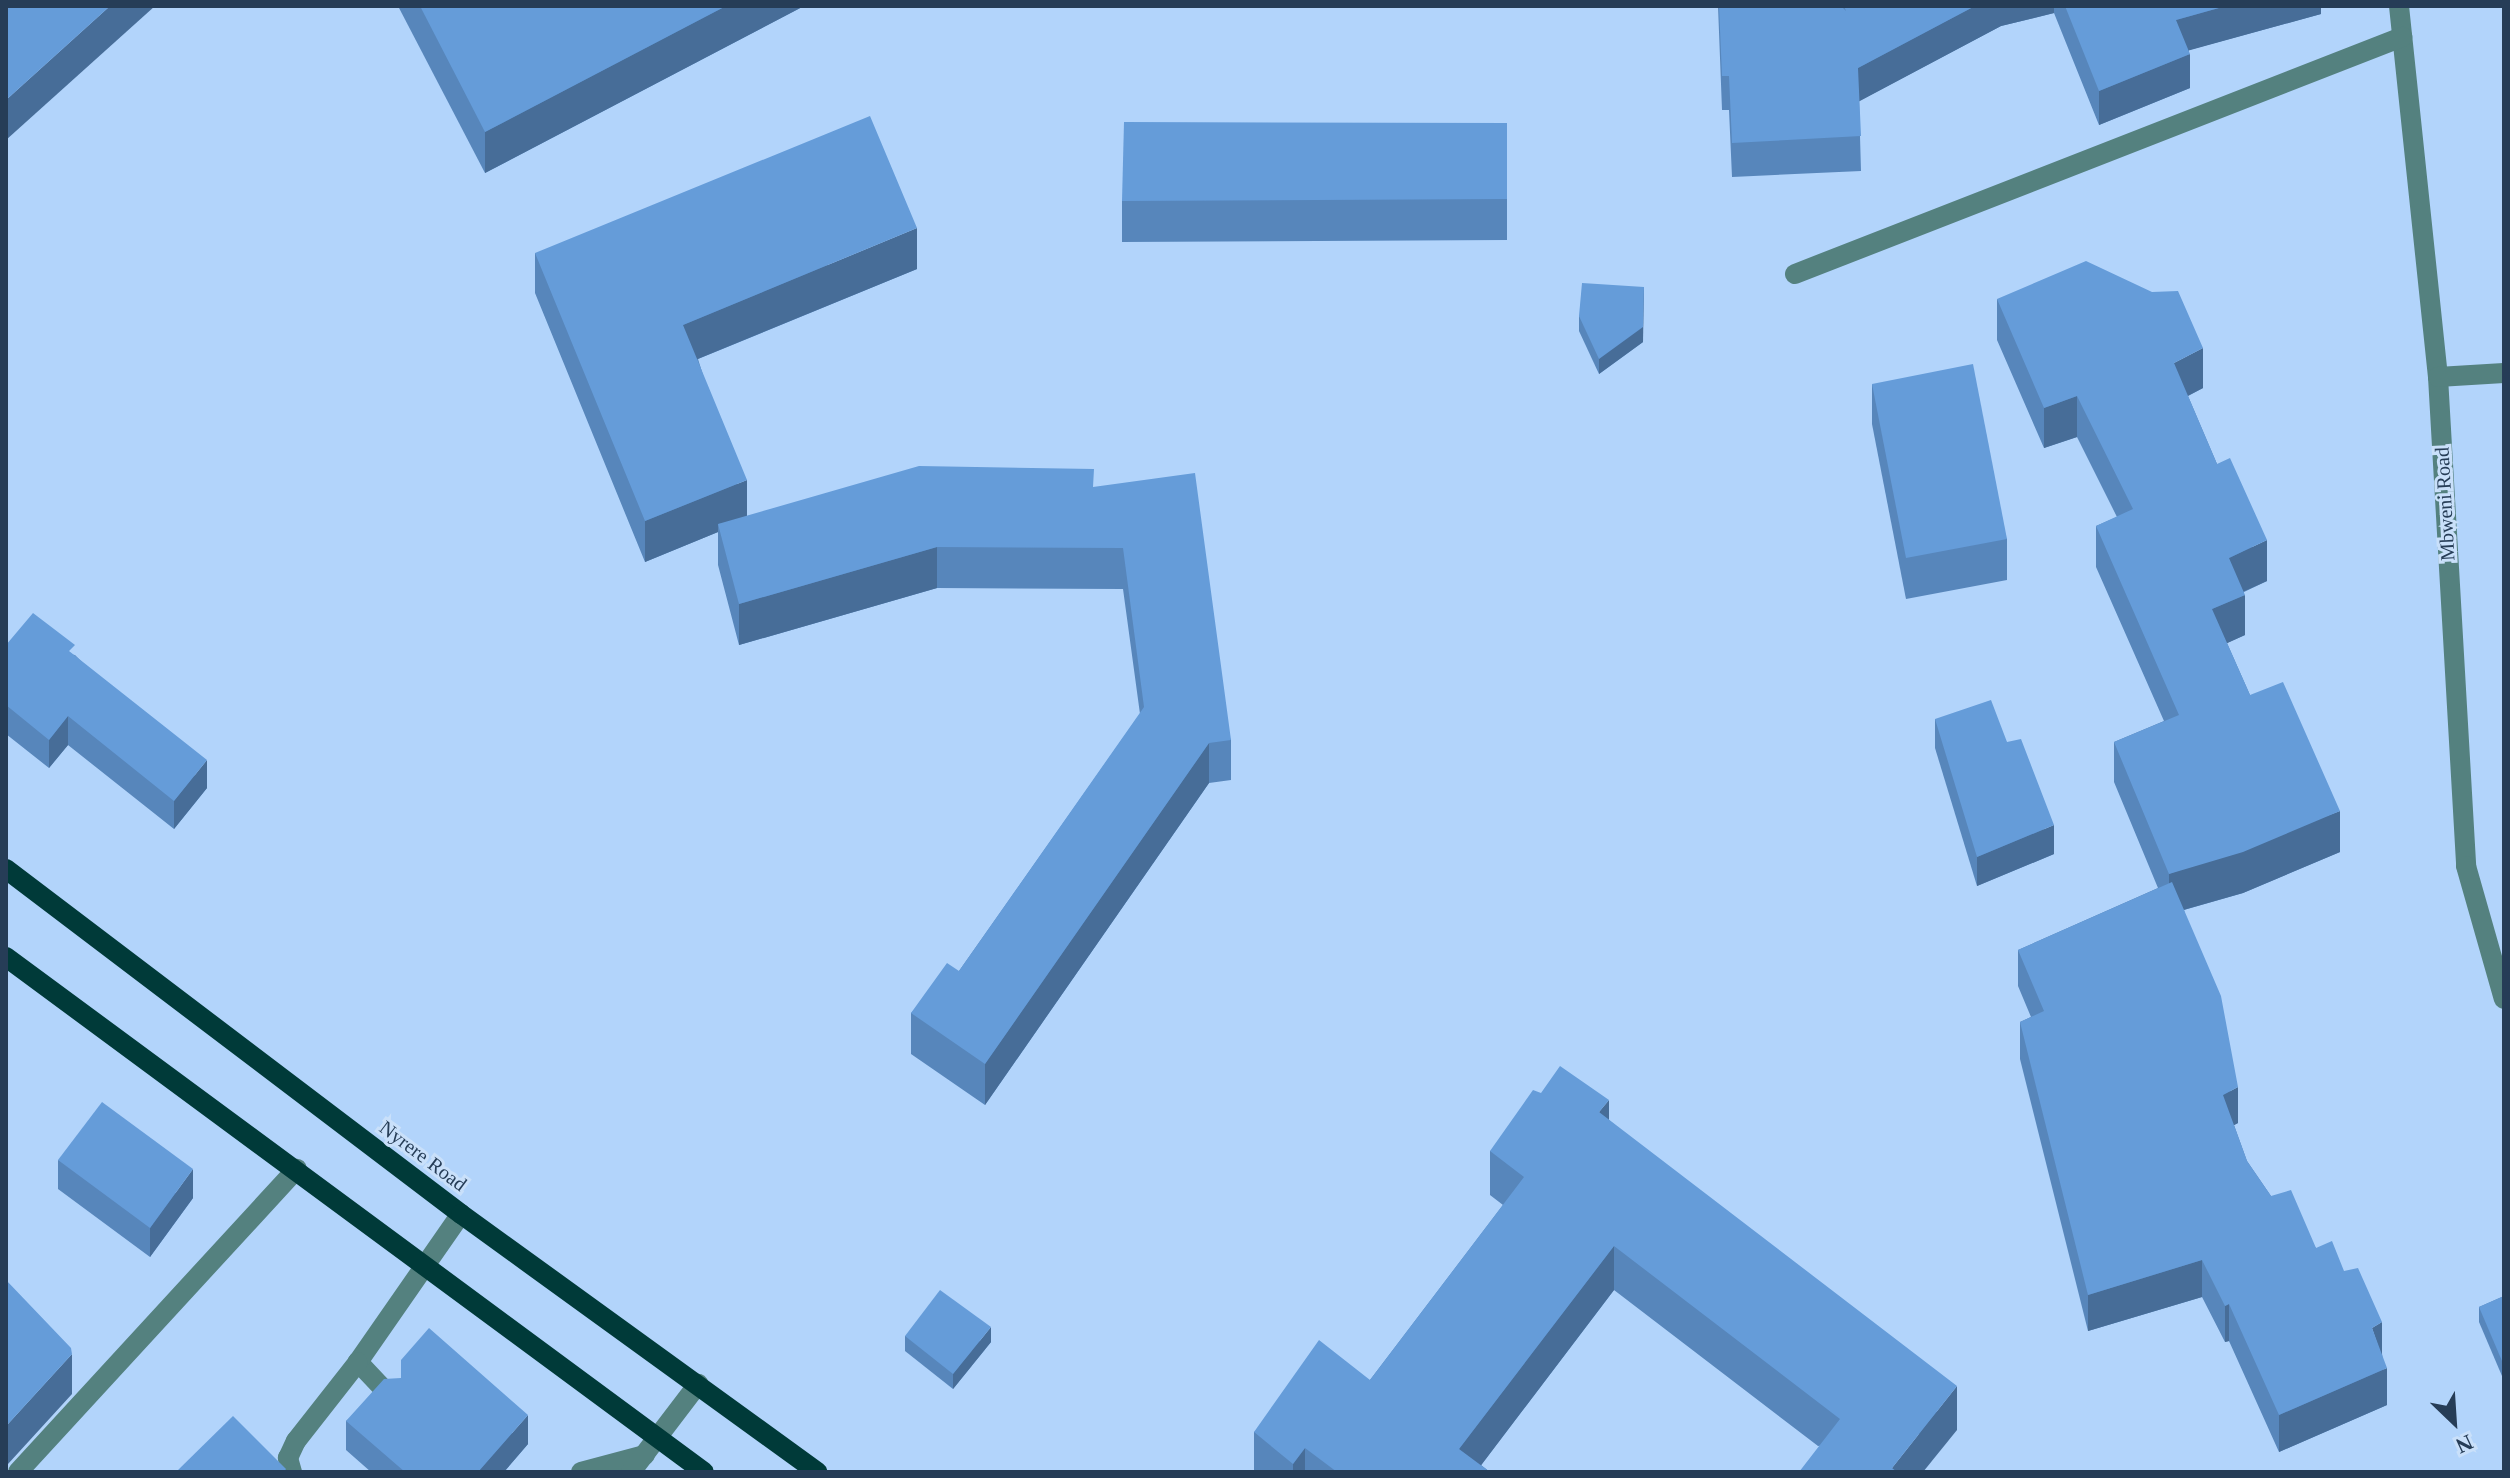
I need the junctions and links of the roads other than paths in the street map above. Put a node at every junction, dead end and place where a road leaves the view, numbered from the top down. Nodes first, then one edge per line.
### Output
1 (2399, 6) edge
2 (2402, 37) junction
3 (1795, 274) dead end
4 (2504, 373) edge
5 (2438, 377) junction
6 (6, 869) edge
7 (6, 957) edge
8 (2504, 999) edge
9 (297, 1169) junction
10 (461, 1214) junction
11 (426, 1264) junction
12 (358, 1362) junction
13 (698, 1384) junction
14 (392, 1398) edge
15 (652, 1446) junction
16 (18, 1472) edge
17 (292, 1472) edge
18 (581, 1472) edge
19 (631, 1472) edge
20 (704, 1472) edge
21 (818, 1472) edge

1 - 2 street, Mbweni Road
2 - 3 street
2 - 5 street, Mbweni Road
4 - 5 street
5 - 8 street, Mbweni Road
6 - 10 main road, Nyrere Road
7 - 9 main road
9 - 11 main road
9 - 16 street
10 - 11 street
10 - 13 main road, Nyrere Road
11 - 12 street
11 - 15 main road
12 - 14 street
12 - 17 street
13 - 15 street
13 - 21 main road, Nyrere Road
15 - 18 street
15 - 19 street
15 - 20 main road

